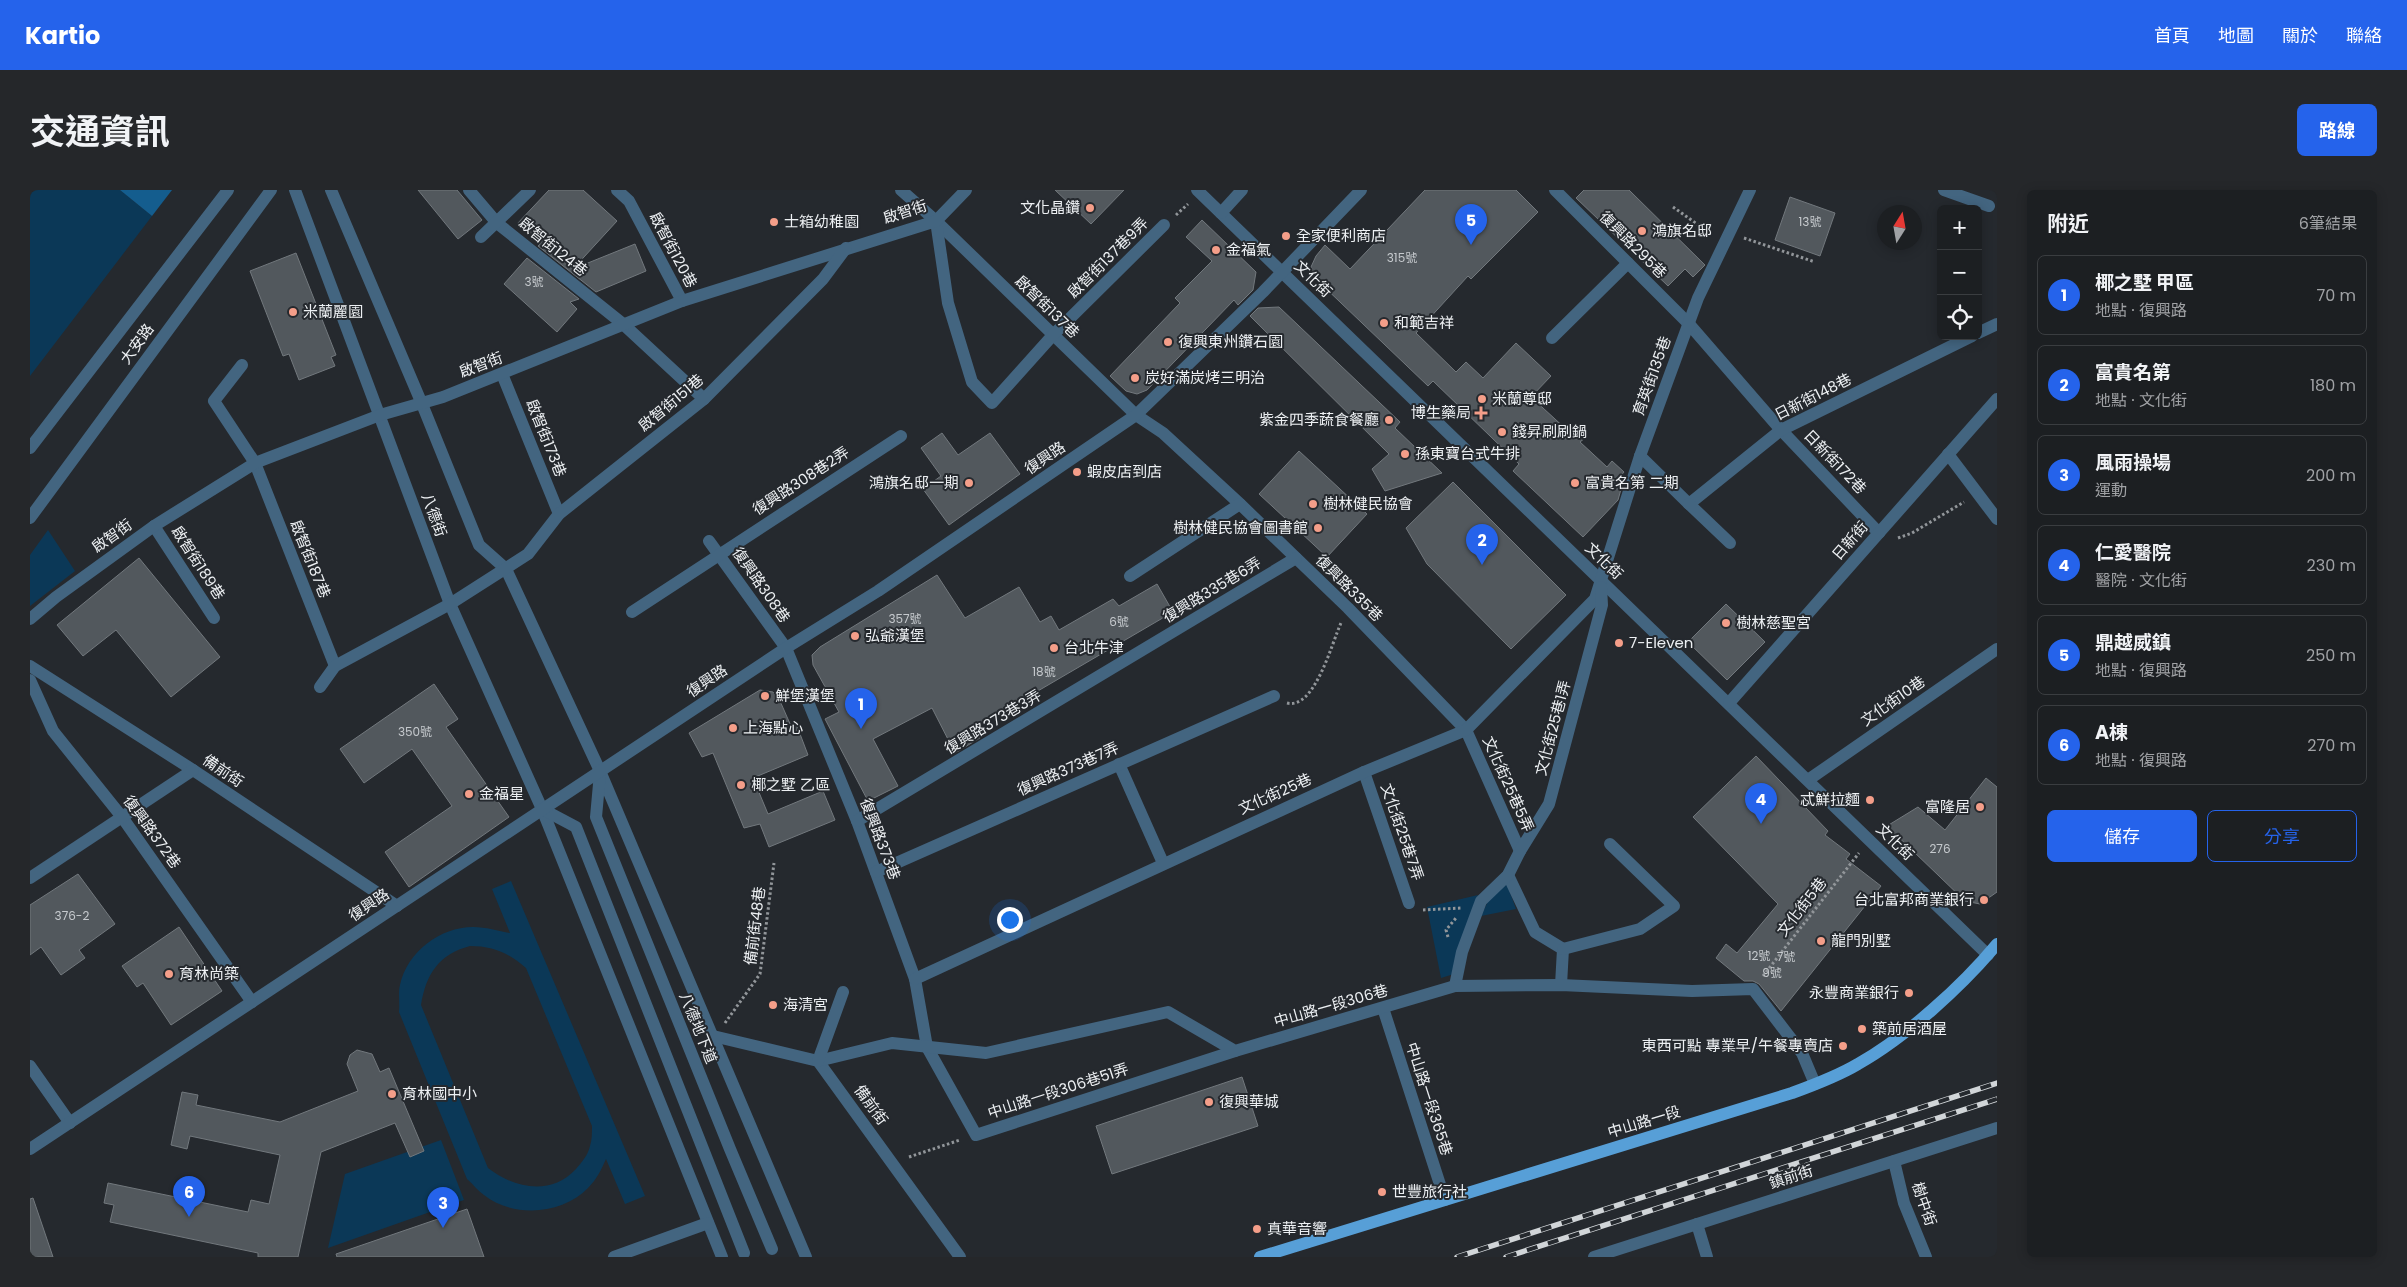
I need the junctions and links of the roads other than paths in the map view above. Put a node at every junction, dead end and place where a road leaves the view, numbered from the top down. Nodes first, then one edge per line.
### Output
1 (228, 190) edge
2 (271, 190) edge
3 (295, 190) edge
4 (330, 190) edge
5 (469, 190) edge
6 (530, 190) edge
7 (617, 190) edge
8 (901, 190) edge
9 (966, 190) edge
10 (1242, 190) edge
11 (1361, 190) edge
12 (1555, 190) edge
13 (1750, 190) edge
14 (1944, 190) edge
15 (1198, 191) edge
16 (1988, 206) dead end
17 (1221, 213) junction
18 (936, 221) junction
19 (497, 223) junction
20 (1164, 225) road end
21 (481, 238) dead end
22 (846, 248) junction
23 (1628, 263) junction
24 (1282, 272) junction
25 (682, 301) junction
26 (623, 324) junction
27 (1688, 324) junction
28 (1997, 324) edge
29 (1982, 331) edge
30 (1053, 335) junction
31 (1552, 338) dead end
32 (1964, 340) edge
33 (242, 365) dead end
34 (502, 374) junction
35 (704, 399) junction
36 (1997, 399) edge
37 (422, 404) junction
38 (1136, 415) junction
39 (380, 416) junction
40 (1781, 430) junction
41 (901, 436) dead end
42 (30, 448) edge
43 (1948, 454) junction
44 (1640, 456) junction
45 (255, 463) junction
46 (1240, 504) junction
47 (1689, 504) junction
48 (559, 514) junction
49 (30, 518) edge
50 (1997, 519) edge
51 (154, 526) junction
52 (1879, 532) junction
53 (709, 540) dead end
54 (1730, 543) dead end
55 (719, 554) junction
56 (1296, 558) junction
57 (506, 569) junction
58 (1130, 576) dead end
59 (1600, 580) junction
60 (450, 604) junction
61 (632, 612) dead end
62 (30, 618) edge
63 (214, 618) dead end
64 (786, 648) junction
65 (1997, 649) edge
66 (1145, 650) joint
67 (30, 666) edge
68 (335, 666) junction
69 (30, 680) edge
70 (320, 687) dead end
71 (1274, 696) road end
72 (1728, 704) junction
73 (1466, 730) junction
74 (1119, 764) junction
75 (193, 770) junction
76 (600, 771) junction
77 (1364, 772) junction
78 (1808, 780) junction
79 (542, 809) junction
80 (122, 816) junction
81 (596, 817) joint
82 (857, 821) junction
83 (1610, 844) dead end
84 (1520, 851) junction
85 (1163, 863) junction
86 (876, 872) junction
87 (1508, 875) junction
88 (30, 878) edge
89 (1409, 904) road end
90 (397, 906) junction
91 (1997, 944) edge
92 (1563, 949) junction
93 (1988, 955) junction
94 (915, 979) junction
95 (1561, 985) junction
96 (1455, 986) junction
97 (843, 992) dead end
98 (252, 1002) junction
99 (1383, 1008) junction
100 (713, 1036) junction
101 (927, 1047) junction
102 (1235, 1050) junction
103 (818, 1061) junction
104 (30, 1066) edge
105 (1815, 1084) junction
106 (70, 1123) junction
107 (1997, 1129) edge
108 (976, 1135) joint
109 (30, 1149) edge
110 (1894, 1161) junction
111 (1445, 1200) junction
112 (708, 1223) junction
113 (1697, 1224) junction
114 (772, 1249) dead end
115 (744, 1253) dead end
116 (614, 1257) edge
117 (722, 1257) edge
118 (806, 1257) edge
119 (960, 1257) edge
120 (1260, 1257) edge
121 (1594, 1257) edge
122 (1707, 1257) edge
123 (1926, 1257) edge

1 - 42 street, 大安路
2 - 49 street, 大安路
3 - 39 street, 八德街
4 - 37 street, 八德街
5 - 19 street, 啟智街124巷
6 - 19 street
7 - 25 street, 啟智街120巷
8 - 18 street, 啟智街137巷
9 - 18 street, 啟智街
10 - 17 street
11 - 24 street, 復興路
12 - 23 street, 復興路295巷
13 - 27 street, 育英街135巷
14 - 16 street
15 - 17 street, 文化街
17 - 24 street, 文化街
18 - 22 street, 啟智街
18 - 30 street, 啟智街137巷
18 - 30 street, 啟智街137巷9弄
19 - 21 street
19 - 26 street, 啟智街124巷
20 - 30 street, 啟智街137巷9弄
22 - 25 street, 啟智街
22 - 35 street, 啟智街151巷
23 - 27 street, 復興路295巷
23 - 31 street
24 - 38 street, 復興路
24 - 59 street, 文化街
25 - 26 street, 啟智街
26 - 34 street, 啟智街
26 - 35 street, 啟智街124巷
27 - 40 street, 日新街172巷
27 - 44 street, 育英街135巷
28 - 29 street
30 - 38 street, 啟智街137巷
32 - 40 street, 日新街148巷
33 - 45 street, 啟智街187巷
34 - 37 street, 啟智街
34 - 48 street, 啟智街173巷
35 - 48 street, 啟智街151巷
36 - 43 street, 日新街
37 - 39 street, 啟智街
37 - 57 street, 八德街
38 - 46 street, 復興路335巷
38 - 64 street, 復興路
39 - 45 street, 啟智街
39 - 60 street, 八德街
40 - 47 street, 日新街148巷
40 - 52 street, 日新街172巷
41 - 55 street, 復興路308巷2弄
43 - 50 street
43 - 52 street, 日新街
44 - 47 street
44 - 59 street, 育英街135巷
45 - 51 street, 啟智街
45 - 68 street, 啟智街187巷
46 - 56 street, 復興路335巷
46 - 58 street
47 - 54 street
48 - 57 street, 啟智街151巷
51 - 62 street, 啟智街
51 - 63 street, 啟智街189巷
52 - 72 street, 日新街
53 - 55 street, 復興路308巷
55 - 61 street, 復興路308巷2弄
55 - 64 street, 復興路308巷
56 - 66 street, 復興路335巷6弄
56 - 73 street, 復興路335巷
57 - 60 street, 啟智街151巷
57 - 76 street, 八德街
59 - 72 street, 文化街
59 - 73 street, 文化街25巷
59 - 84 street, 文化街25巷1弄
60 - 68 street, 啟智街151巷
60 - 79 street, 八德街
64 - 76 street, 復興路
64 - 82 street, 復興路373巷
65 - 78 street, 文化街10巷
66 - 82 street, 復興路373巷3弄
67 - 75 street, 備前街
68 - 70 street
69 - 80 street, 復興路372巷
71 - 74 street, 復興路373巷7弄
72 - 78 street, 文化街
73 - 77 street, 文化街25巷
73 - 84 street, 文化街25巷5弄
74 - 85 street
74 - 86 street, 復興路373巷7弄
75 - 80 street
75 - 90 street, 備前街
76 - 79 street, 復興路
76 - 81 street, 八德街
76 - 100 street
77 - 85 street, 文化街25巷
77 - 89 street, 文化街25巷7弄
78 - 93 street, 文化街
79 - 90 street, 復興路
79 - 112 street, 八德街
79 - 115 street
80 - 88 street
80 - 98 street, 復興路372巷
81 - 114 street, 八德地下道
82 - 86 street, 復興路373巷
83 - 92 street
84 - 87 street, 文化街25巷1弄
85 - 94 street, 文化街25巷
86 - 94 street, 復興路373巷
87 - 92 street
87 - 96 street, 文化街25巷1弄
90 - 98 street, 復興路
91 - 93 main road, 中山路一段
92 - 95 street
93 - 105 main road, 中山路一段
94 - 101 street, 復興路373巷
95 - 96 street, 中山路一段306巷
95 - 105 street, 中山路一段306巷
96 - 99 street, 中山路一段306巷
97 - 103 street
98 - 106 street, 復興路
99 - 102 street, 中山路一段306巷
99 - 111 street, 中山路一段365巷
100 - 103 street
100 - 118 street
101 - 102 street
101 - 103 street
101 - 108 street, 復興路373巷
102 - 108 street, 中山路一段306巷51弄
103 - 119 street, 備前街
104 - 106 street
105 - 111 main road, 中山路一段
106 - 109 street, 復興路
107 - 110 street, 鎮前街
110 - 113 street, 鎮前街
110 - 123 street, 樹中街
111 - 120 main road, 中山路一段
112 - 116 street
112 - 117 street, 八德街
113 - 121 street, 鎮前街
113 - 122 street

